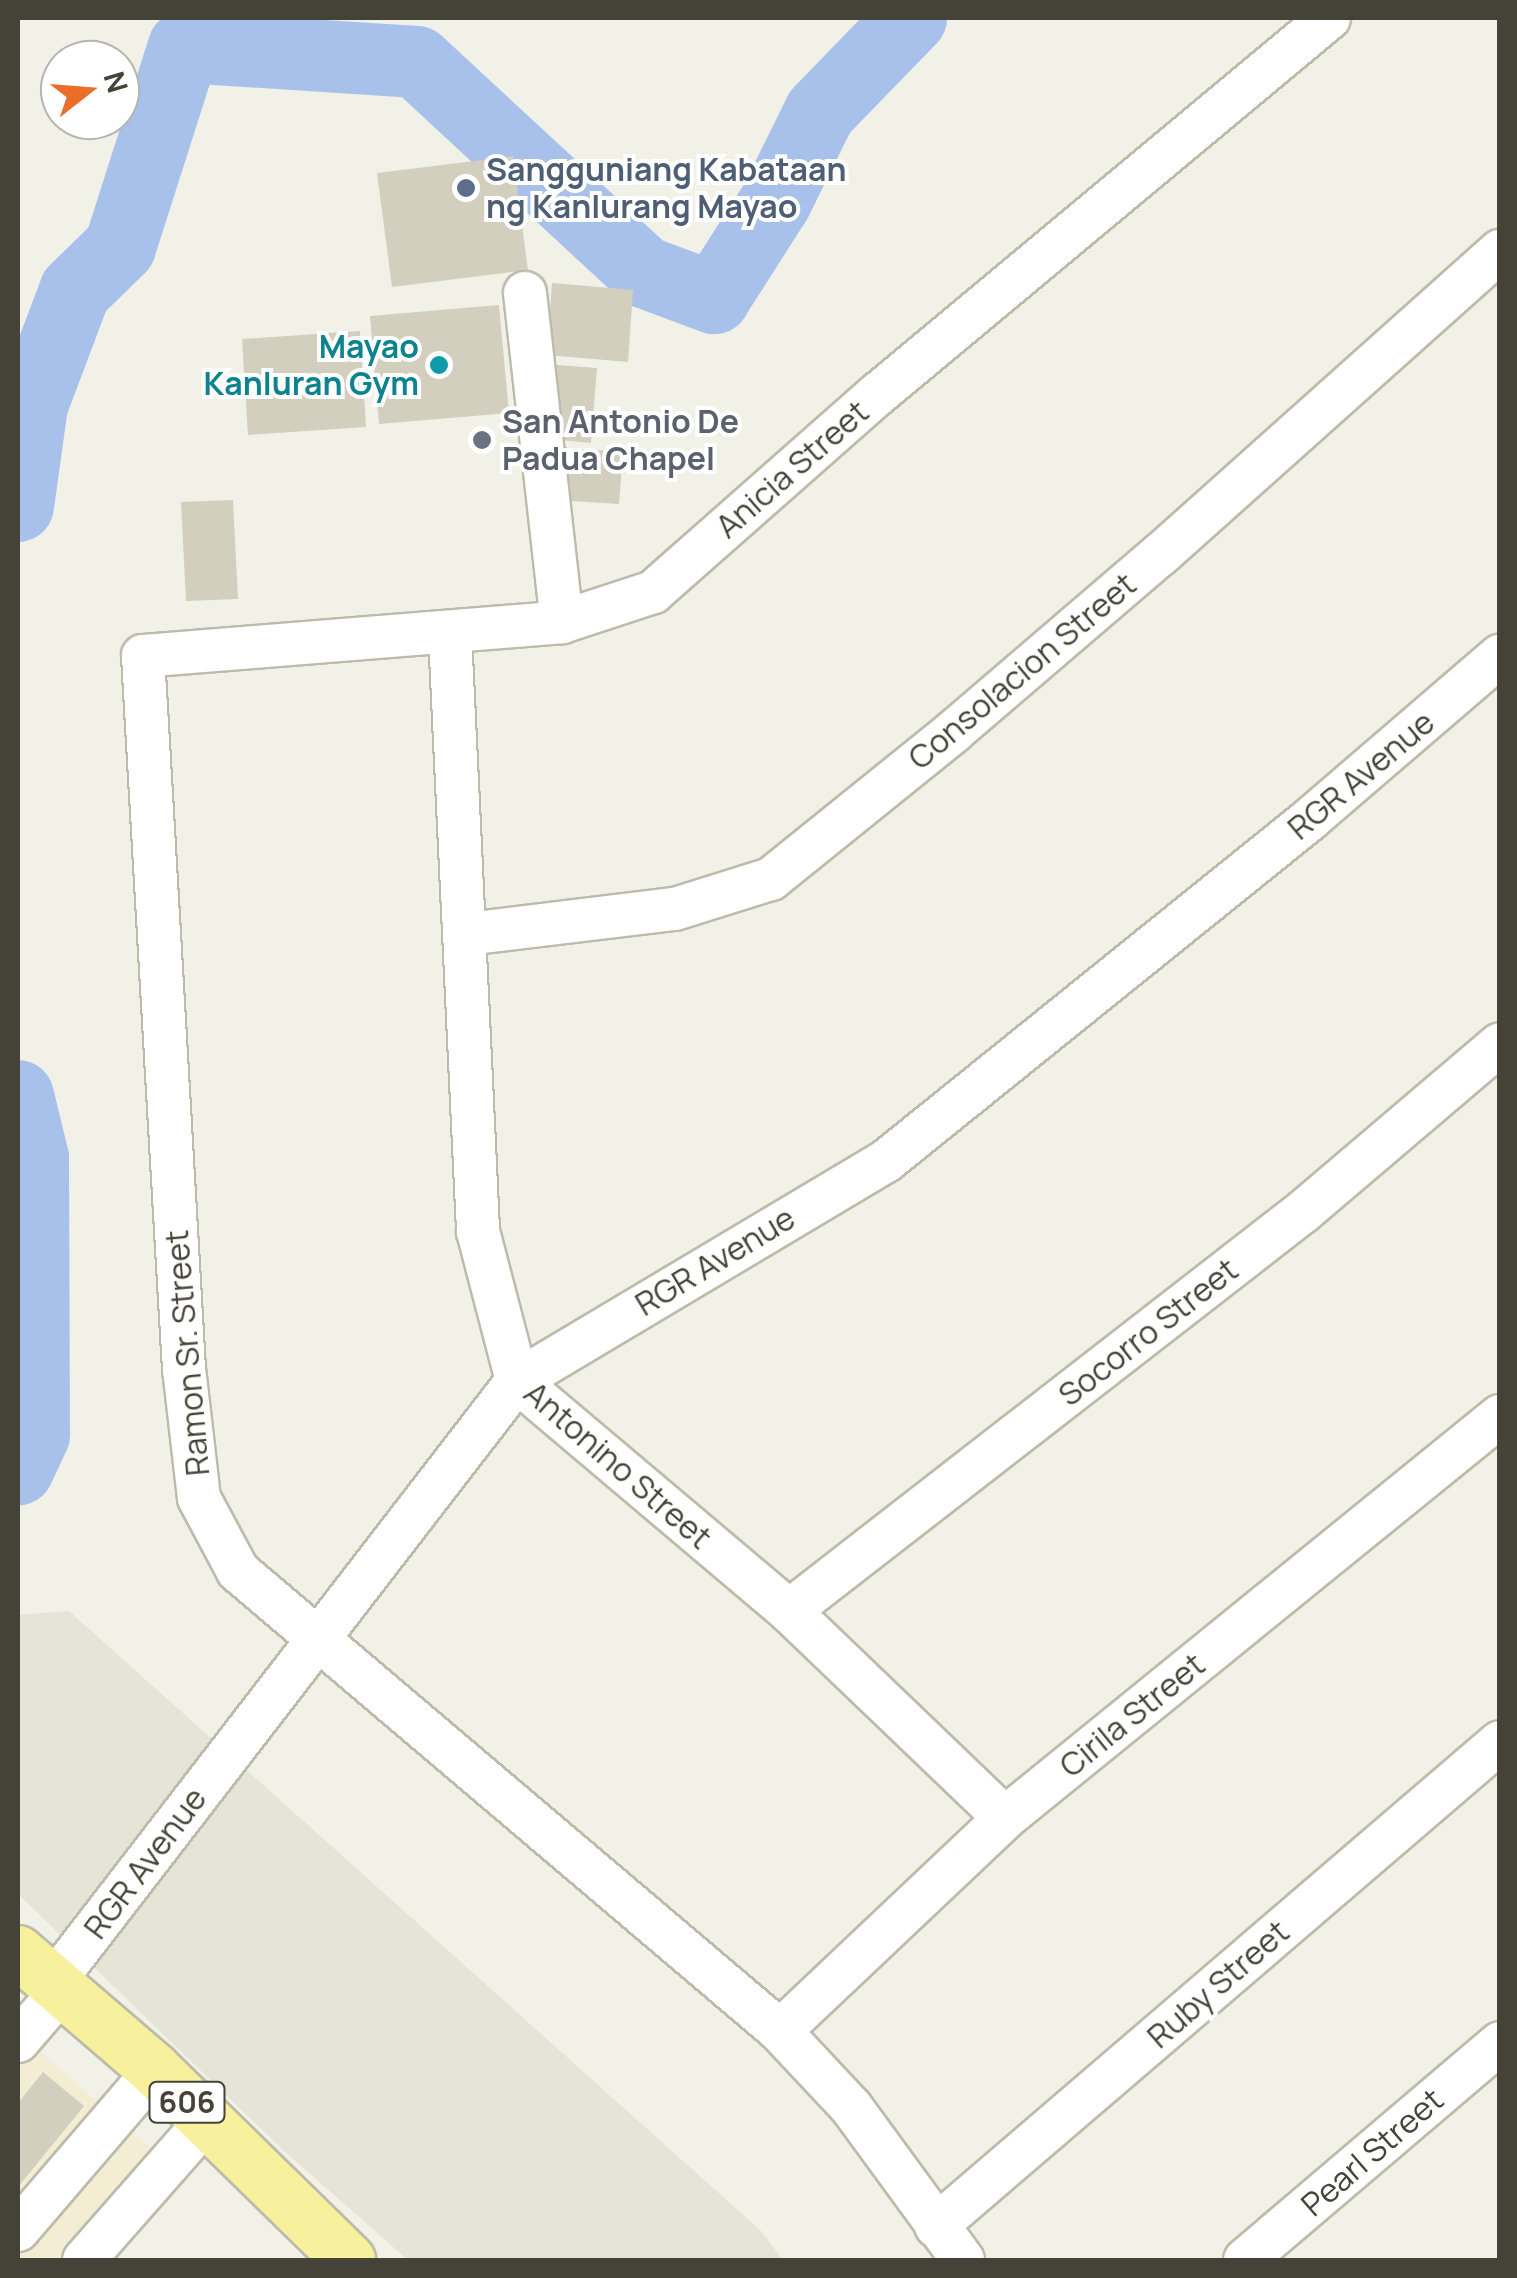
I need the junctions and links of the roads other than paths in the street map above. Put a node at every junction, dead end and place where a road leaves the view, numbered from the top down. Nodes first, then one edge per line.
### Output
1 (1330, 18) edge
2 (1500, 252) edge
3 (524, 292) dead end
4 (562, 622) junction
5 (450, 634) junction
6 (143, 656) joint
7 (1500, 656) edge
8 (467, 934) junction
9 (1500, 1044) edge
10 (517, 1381) junction
11 (1500, 1416) edge
12 (788, 1611) junction
13 (315, 1639) junction
14 (1500, 1742) edge
15 (1005, 1818) junction
16 (44, 1976) edge
17 (780, 2031) junction
18 (18, 2041) edge
19 (1500, 2043) edge
20 (155, 2070) junction
21 (206, 2120) junction
22 (936, 2226) junction
23 (18, 2230) edge
24 (84, 2260) edge
25 (349, 2260) edge
26 (963, 2260) edge
27 (1246, 2260) edge

1 - 4 street, Anicia Street
2 - 8 street, Consolacion Street
3 - 4 street
4 - 5 street, Anicia Street
5 - 6 street, Anicia Street
5 - 8 street, Antonino Street
6 - 13 street, Ramon Sr. Street
7 - 10 street, RGR Avenue
8 - 10 street, Antonino Street
9 - 12 street, Socorro Street
10 - 12 street, Antonino Street
10 - 13 street, RGR Avenue
11 - 15 street, Cirila Street
12 - 15 street, Antonino Street
13 - 16 street, RGR Avenue
13 - 17 street, Ramon Sr. Street
14 - 22 street, Ruby Street
15 - 17 street, Cirila Street
16 - 18 street, RGR Avenue
16 - 20 main road, 606
17 - 22 street, Ramon Sr. Street
19 - 27 street, Pearl Street
20 - 21 main road, 606
20 - 23 street
21 - 24 street
21 - 25 main road, 606
22 - 26 street, Ramon Sr. Street

